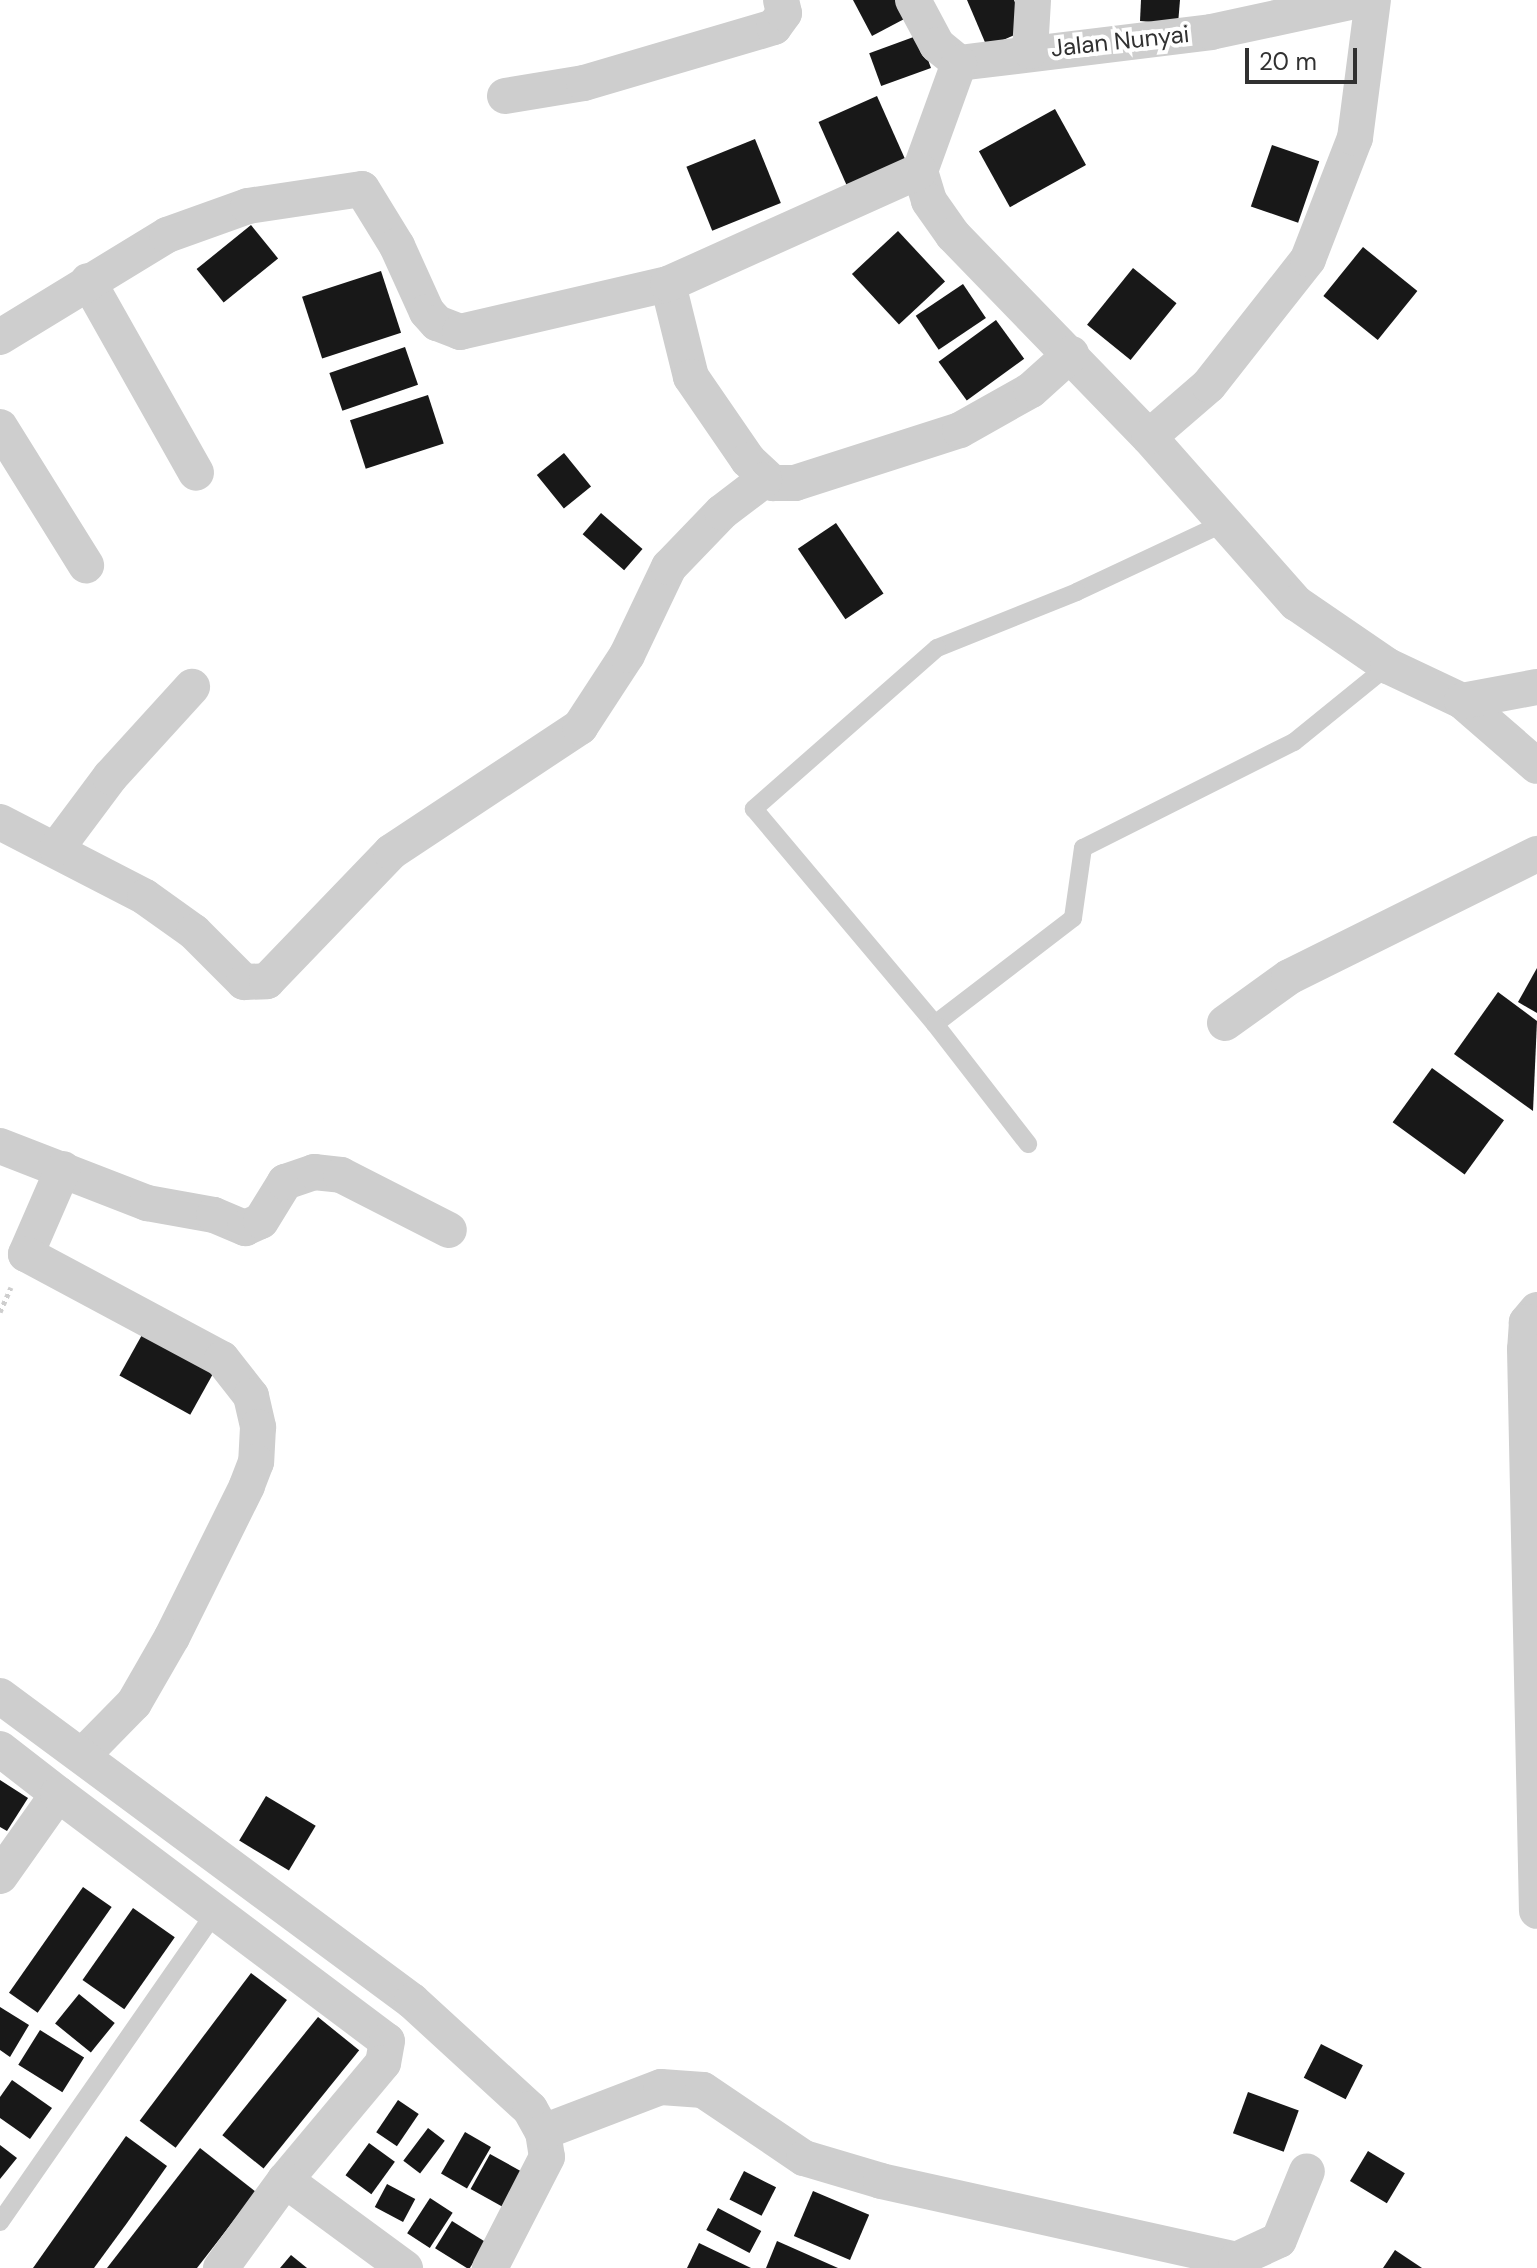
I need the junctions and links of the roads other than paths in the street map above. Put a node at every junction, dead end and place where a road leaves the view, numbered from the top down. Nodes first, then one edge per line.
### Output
1 (781, 0) edge
2 (913, 0) edge
3 (1033, 0) edge
4 (1359, 0) edge
5 (1373, 0) edge
6 (1212, 16) edge
7 (1030, 51) junction
8 (959, 63) junction
9 (505, 96) dead end
10 (920, 171) junction
11 (88, 281) junction
12 (668, 284) junction
13 (0, 337) edge
14 (1071, 354) junction
15 (0, 427) edge
16 (1149, 437) junction
17 (196, 473) dead end
18 (764, 480) junction
19 (1224, 523) junction
20 (86, 565) dead end
21 (1388, 666) junction
22 (192, 687) dead end
23 (1537, 687) edge
24 (1462, 701) junction
25 (1537, 766) edge
26 (0, 822) edge
27 (57, 848) junction
28 (1537, 854) edge
29 (1225, 1023) dead end
30 (935, 1024) junction
31 (1028, 1144) dead end
32 (0, 1146) edge
33 (63, 1169) junction
34 (449, 1230) dead end
35 (1537, 1310) edge
36 (0, 1696) edge
37 (0, 1749) edge
38 (82, 1756) junction
39 (58, 1794) junction
40 (1537, 1874) edge
41 (0, 1876) edge
42 (1537, 1911) edge
43 (215, 1913) junction
44 (543, 2132) junction
45 (1307, 2171) dead end
46 (285, 2180) junction
47 (0, 2222) edge
48 (221, 2268) edge
49 (405, 2268) edge
50 (490, 2268) edge

1 - 9 street
2 - 8 street
3 - 7 street
4 - 6 street, Jalan Nunyai
5 - 16 street
6 - 7 street, Jalan Nunyai
7 - 8 street, Jalan Nunyai
8 - 10 street
10 - 12 street
10 - 14 street
11 - 12 street
11 - 13 street
11 - 17 street
12 - 18 street
14 - 16 street
14 - 18 street
15 - 20 street
16 - 19 street
18 - 27 street
19 - 21 street
19 - 30 lane
21 - 24 street
21 - 30 lane
22 - 27 street
23 - 24 street
24 - 25 street
26 - 27 street
28 - 29 street
30 - 31 lane
32 - 33 street
33 - 34 street
33 - 38 street
35 - 40 street
36 - 38 street
37 - 39 street
38 - 44 street
39 - 41 street
39 - 43 street
40 - 42 street
43 - 46 street
43 - 47 lane
44 - 45 street
44 - 50 street
46 - 48 street
46 - 49 street

